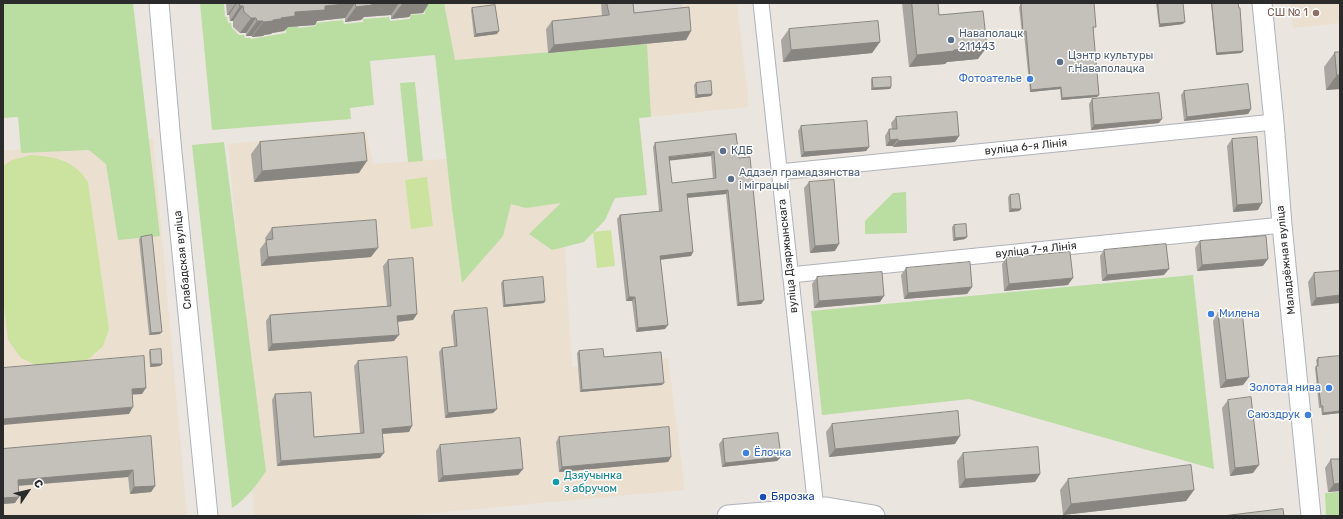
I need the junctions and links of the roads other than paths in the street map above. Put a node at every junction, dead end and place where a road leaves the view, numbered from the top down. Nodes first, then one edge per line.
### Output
1 (159, 3) edge
2 (761, 3) edge
3 (1262, 3) edge
4 (1274, 122) junction
5 (779, 172) junction
6 (1282, 225) junction
7 (790, 275) junction
8 (816, 509) junction
9 (208, 516) edge
10 (728, 516) edge
11 (874, 516) edge
12 (1311, 516) edge

1 - 9 street, Слабадская вуліца
2 - 5 street, вуліца Дзяржынскага
3 - 4 street, Маладзёжная вуліца
4 - 5 street, вуліца 6-я Лінія
4 - 6 street, Маладзёжная вуліца
5 - 7 street, вуліца Дзяржынскага
6 - 7 street, вуліца 7-я Лінія
6 - 12 street, Маладзёжная вуліца
7 - 8 street, вуліца Дзяржынскага
8 - 10 main road
8 - 11 main road

